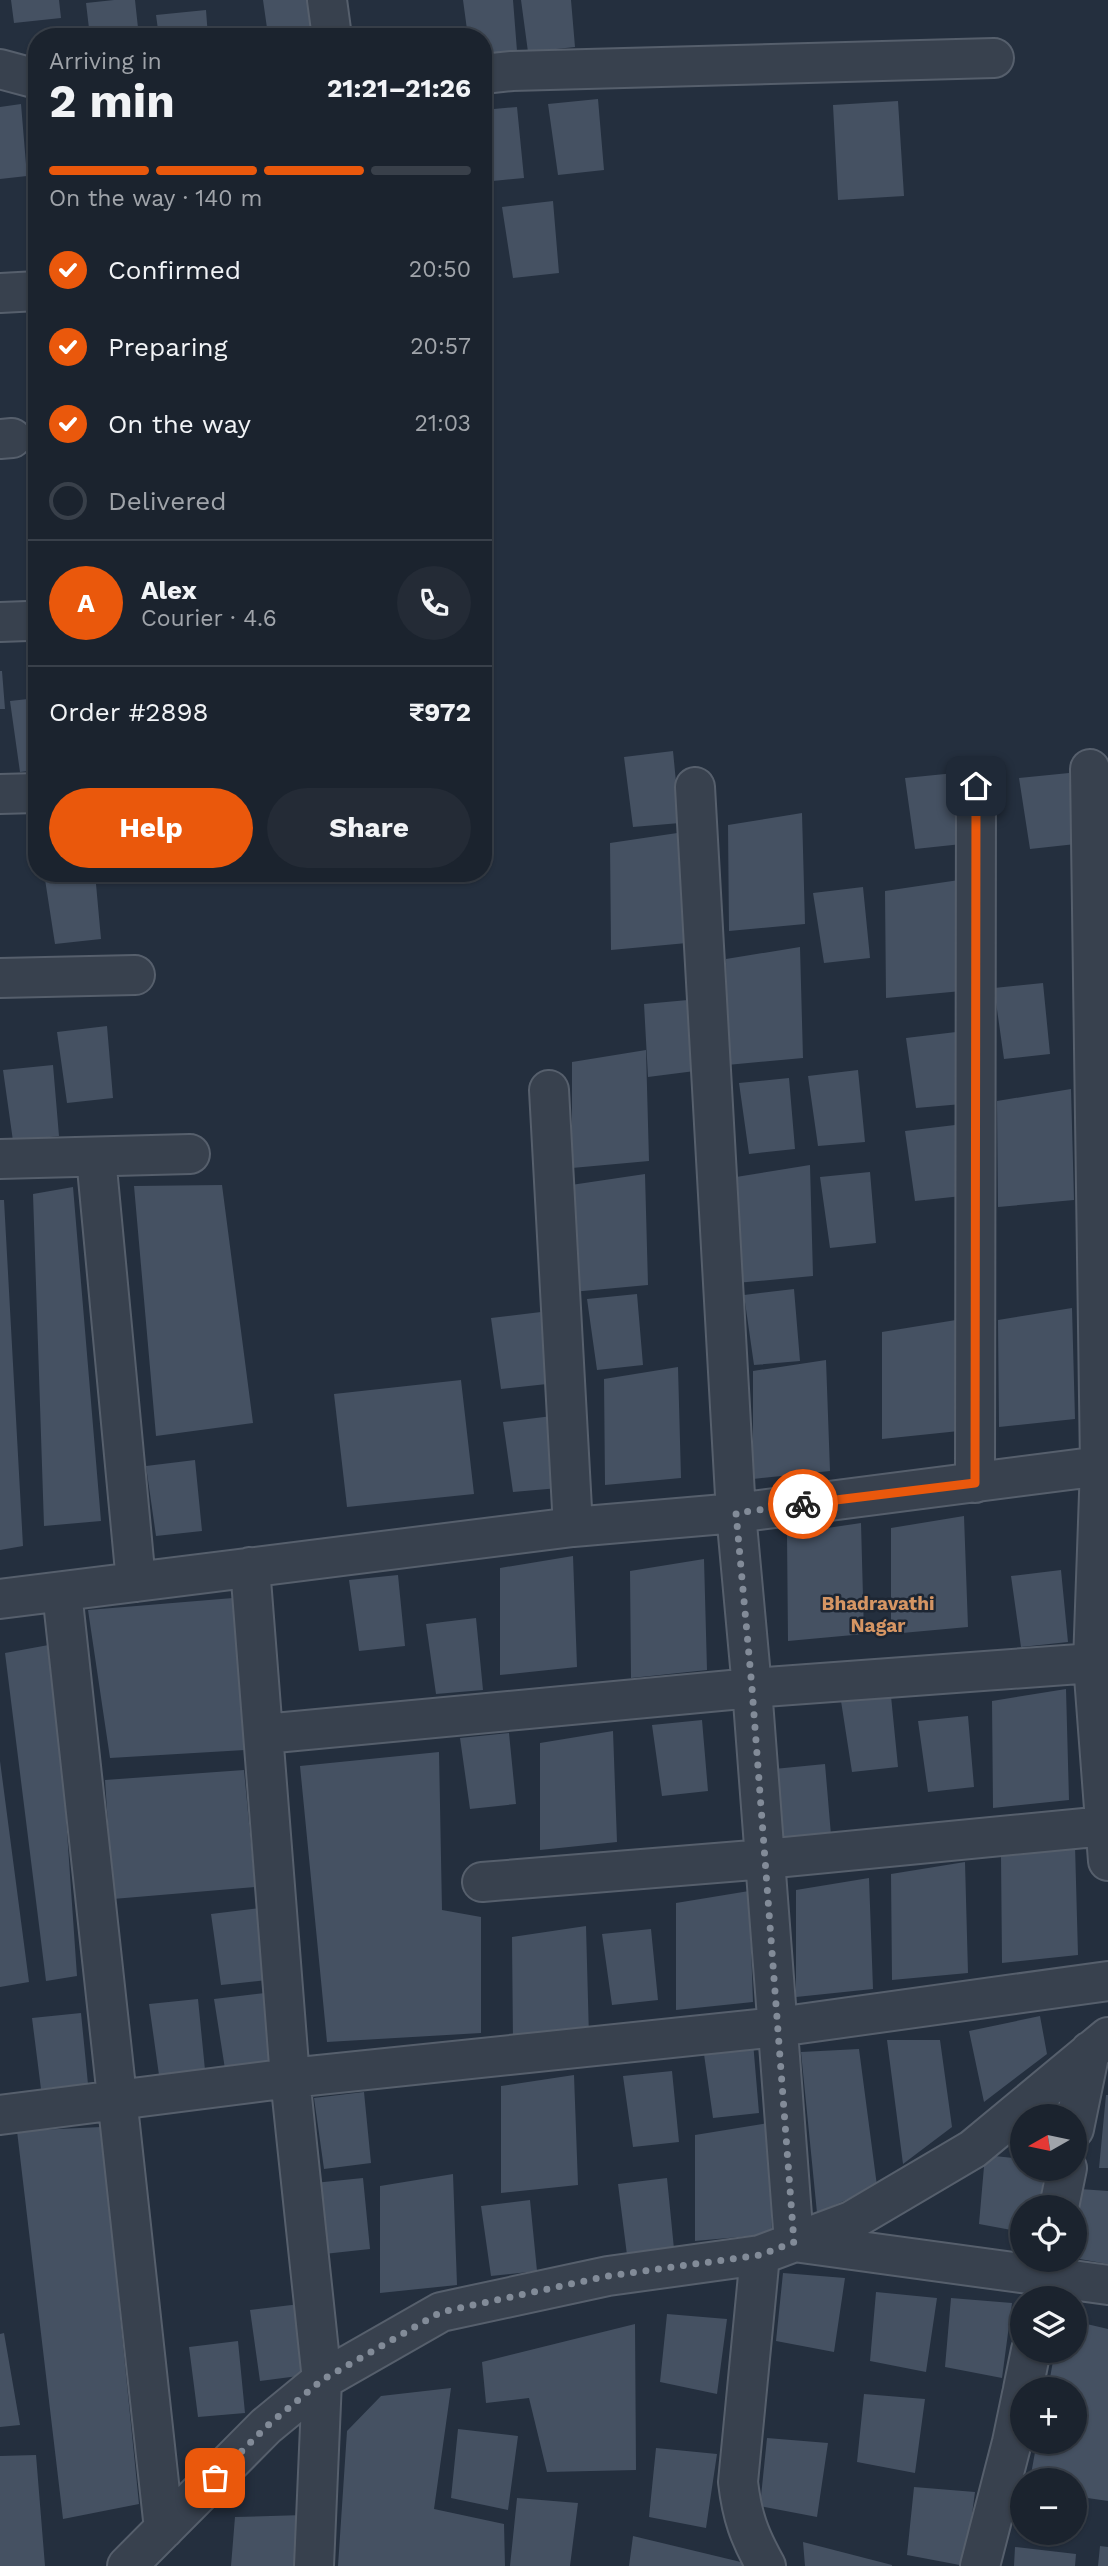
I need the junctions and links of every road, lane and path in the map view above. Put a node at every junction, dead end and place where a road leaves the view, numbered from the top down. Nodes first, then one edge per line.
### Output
1 (327, 0) edge
2 (331, 28) edge
3 (994, 58) dead end
4 (0, 69) edge
5 (492, 73) edge
6 (28, 77) edge
7 (28, 291) edge
8 (0, 293) edge
9 (1090, 769) dead end
10 (976, 786) dead end
11 (695, 787) dead end
12 (28, 793) edge
13 (0, 794) edge
14 (135, 975) dead end
15 (0, 978) edge
16 (549, 1090) dead end
17 (190, 1154) dead end
18 (96, 1157) junction
19 (0, 1160) edge
20 (1104, 1465) edge
21 (975, 1483) junction
22 (736, 1513) junction
23 (573, 1527) junction
24 (250, 1567) junction
25 (136, 1581) junction
26 (62, 1592) junction
27 (0, 1599) edge
28 (1093, 1662) junction
29 (752, 1688) junction
30 (264, 1734) junction
31 (1107, 1843) edge
32 (765, 1859) junction
33 (482, 1882) dead end
34 (1108, 1981) edge
35 (778, 2026) junction
36 (1099, 2044) edge
37 (290, 2078) junction
38 (117, 2100) junction
39 (1081, 2104) edge
40 (0, 2115) edge
41 (777, 2249) junction
42 (1045, 2278) edge
43 (1108, 2286) edge
44 (322, 2380) junction
45 (1010, 2450) edge
46 (164, 2529) junction
47 (127, 2566) edge
48 (314, 2566) edge
49 (766, 2566) edge
50 (980, 2566) edge

1 - 2 street
3 - 5 street
4 - 6 street
7 - 8 street
9 - 20 street
10 - 21 street
11 - 22 street
12 - 13 street
14 - 15 street
16 - 23 street
17 - 18 street
18 - 19 street
18 - 25 street
20 - 21 street
20 - 28 street
21 - 22 street
22 - 23 street
22 - 29 street
23 - 24 street
24 - 25 street
24 - 30 street
25 - 26 street
26 - 27 street
26 - 38 street
28 - 29 street
28 - 31 street
29 - 30 street
29 - 32 street
30 - 37 street
31 - 32 street
32 - 33 street
32 - 35 street
34 - 35 street
35 - 37 street
35 - 41 street
36 - 39 street
36 - 41 street
37 - 38 street
37 - 44 street
38 - 40 street
38 - 46 street
41 - 42 street
41 - 44 street
41 - 49 street
42 - 43 street
44 - 46 street
44 - 48 street
45 - 50 street
46 - 47 street

